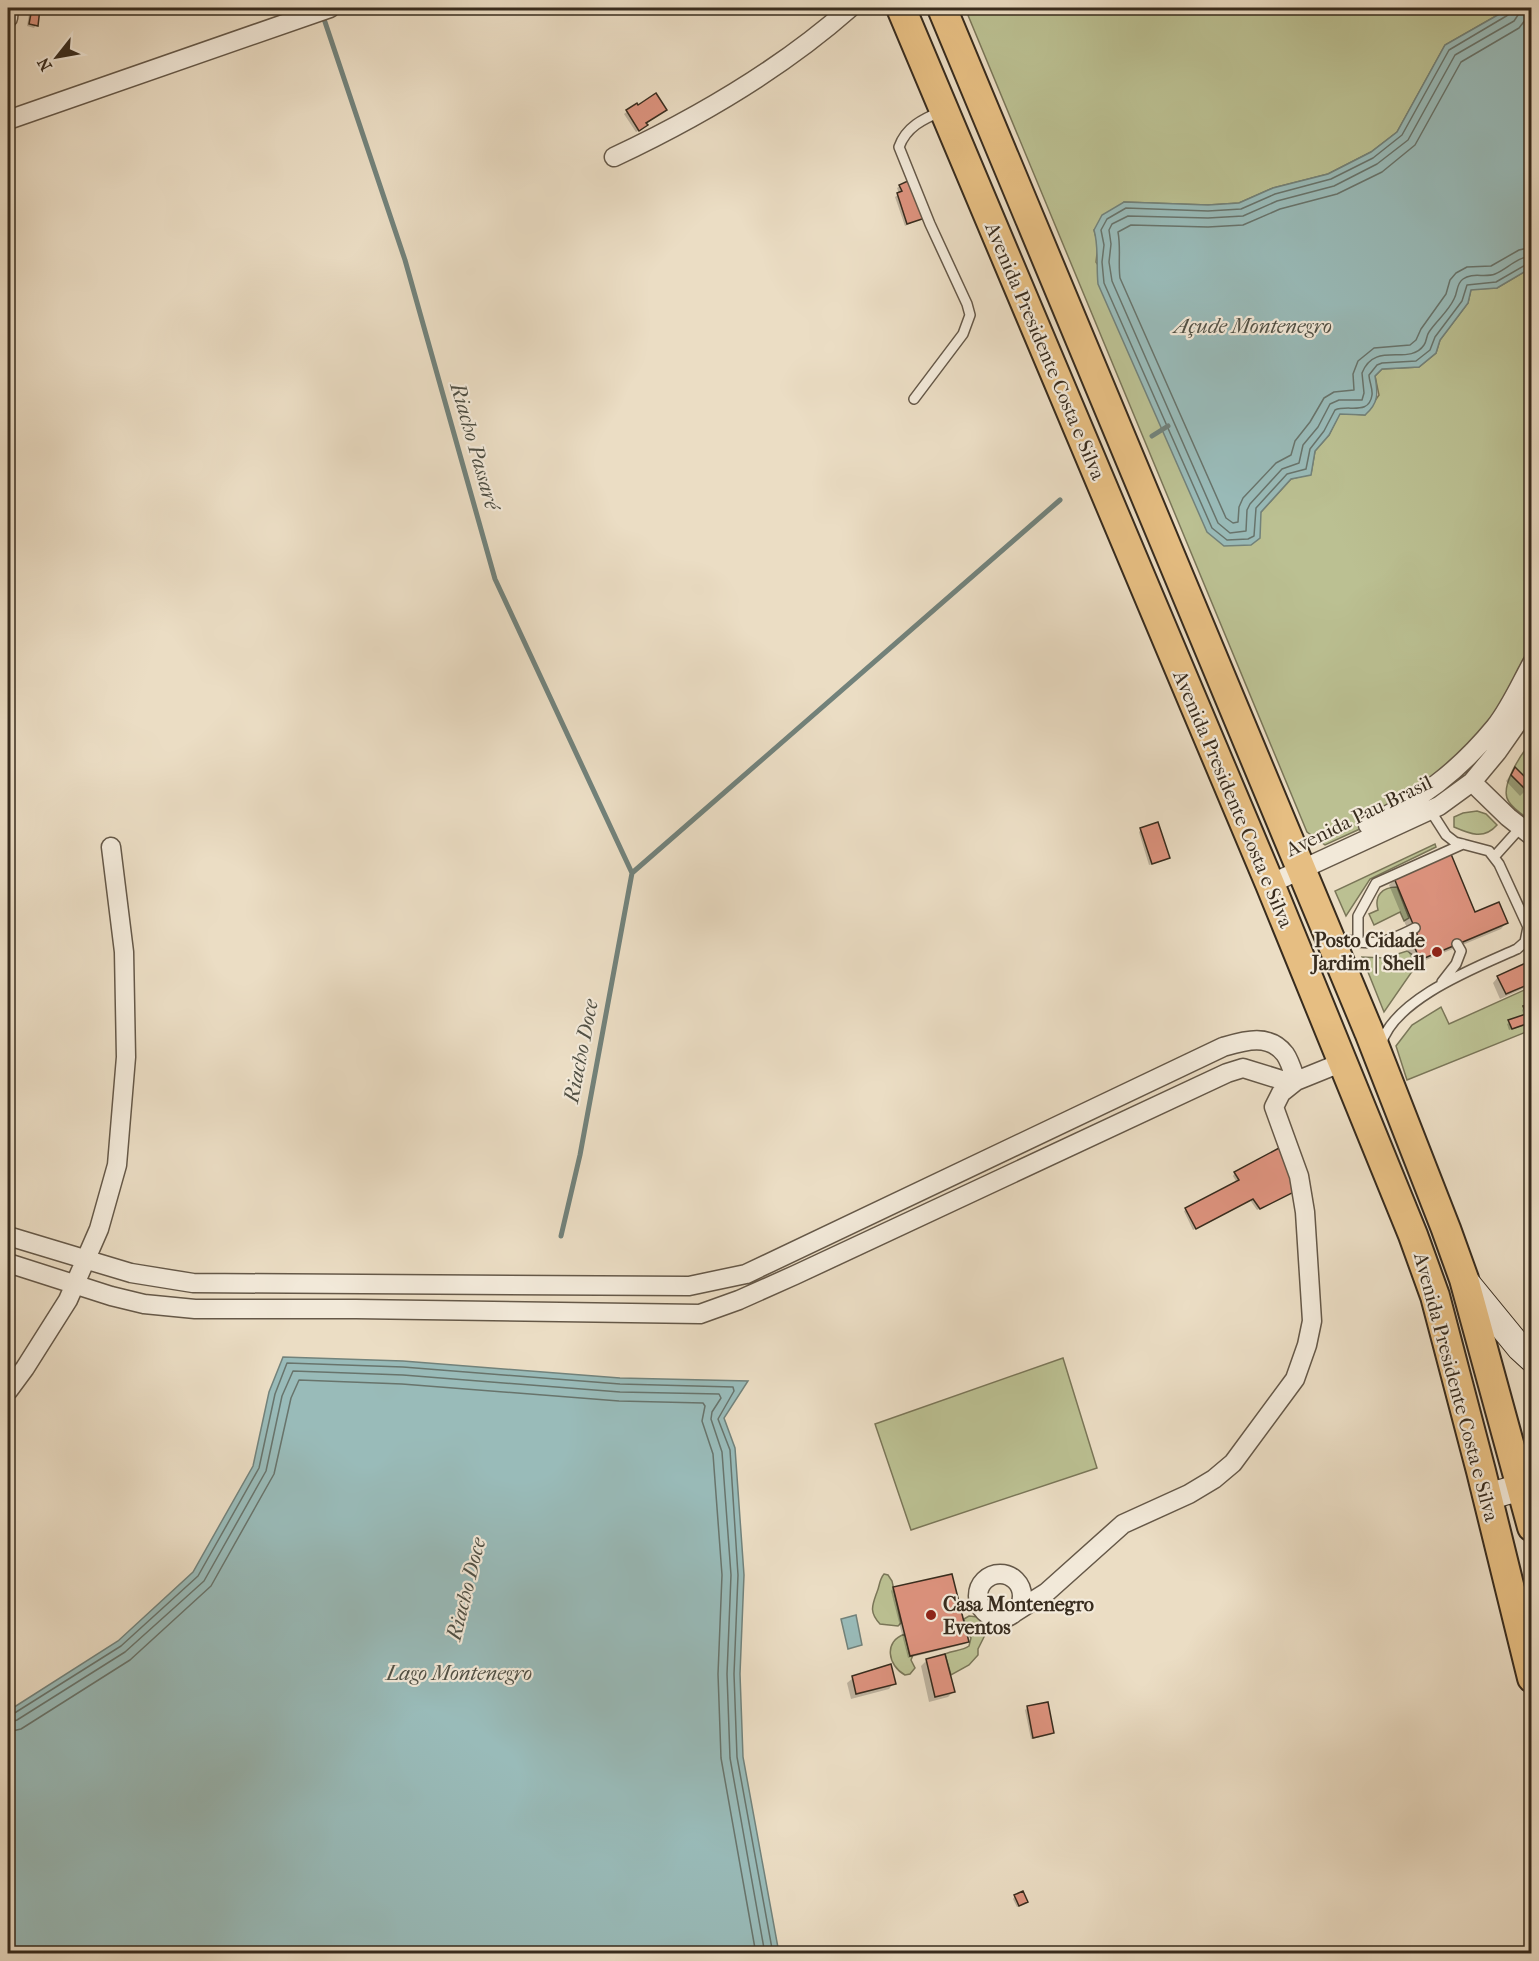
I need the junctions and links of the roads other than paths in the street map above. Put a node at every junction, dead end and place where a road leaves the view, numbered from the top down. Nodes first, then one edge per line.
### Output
1 (9, 8) edge
2 (330, 8) edge
3 (850, 8) edge
4 (901, 8) edge
5 (942, 8) edge
6 (8, 18) edge
7 (968, 70) junction
8 (943, 109) junction
9 (989, 117) junction
10 (8, 120) edge
11 (614, 157) dead end
12 (914, 399) dead end
13 (1532, 663) edge
14 (1532, 702) edge
15 (1472, 782) junction
16 (1430, 810) junction
17 (1526, 831) edge
18 (1325, 844) dead end
19 (1462, 844) junction
20 (111, 847) dead end
21 (1494, 857) junction
22 (1301, 869) junction
23 (1270, 884) junction
24 (1532, 906) edge
25 (1521, 911) junction
26 (1415, 928) dead end
27 (1530, 931) edge
28 (1329, 937) junction
29 (1358, 942) junction
30 (1457, 944) dead end
31 (1440, 984) junction
32 (1378, 1056) junction
33 (1343, 1062) junction
34 (1296, 1081) junction
35 (8, 1236) edge
36 (85, 1259) junction
37 (8, 1263) edge
38 (1464, 1279) junction
39 (74, 1284) junction
40 (1532, 1359) edge
41 (8, 1390) edge
42 (1526, 1487) edge
43 (1487, 1497) junction
44 (1532, 1527) edge
45 (1014, 1613) dead end
46 (1532, 1678) edge

1 - 6 street
2 - 10 street
3 - 11 street
4 - 8 main road, Avenida Presidente Costa e Silva
5 - 7 main road, Avenida Presidente Costa e Silva
7 - 8 main road
7 - 9 main road, Avenida Presidente Costa e Silva
8 - 9 main road
8 - 12 lane
8 - 23 main road, Avenida Presidente Costa e Silva
9 - 22 main road, Avenida Presidente Costa e Silva
13 - 18 street
14 - 15 street, Avenida Pau Brasil
15 - 16 street, Avenida Pau Brasil
15 - 17 street
16 - 19 lane
16 - 22 street, Avenida Pau Brasil
17 - 21 lane
19 - 21 lane
19 - 29 lane
20 - 36 street
21 - 25 lane
22 - 23 street, Avenida Pau Brasil
22 - 28 main road, Avenida Presidente Costa e Silva
23 - 33 main road, Avenida Presidente Costa e Silva
24 - 25 lane
25 - 27 lane
26 - 29 lane
27 - 31 lane
28 - 29 lane
28 - 32 main road, Avenida Presidente Costa e Silva
30 - 31 lane
31 - 32 lane
32 - 38 main road, Avenida Presidente Costa e Silva
33 - 34 street
33 - 43 main road, Avenida Presidente Costa e Silva
34 - 36 street
34 - 39 street
34 - 45 street
35 - 36 street
36 - 39 street
37 - 39 street
38 - 40 street
38 - 42 main road, Avenida Presidente Costa e Silva
39 - 41 street
42 - 43 street
42 - 44 main road, Avenida Presidente Costa e Silva
43 - 46 main road, Avenida Presidente Costa e Silva

